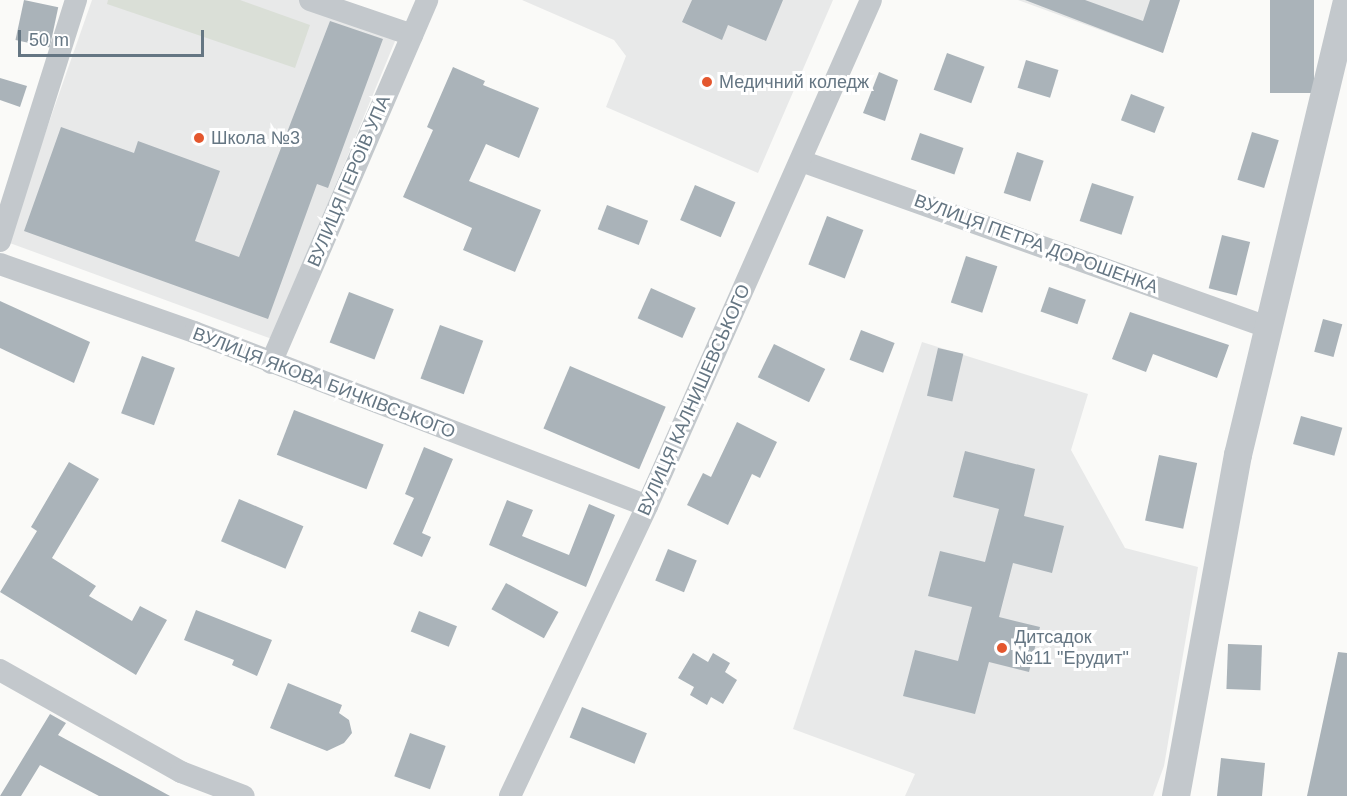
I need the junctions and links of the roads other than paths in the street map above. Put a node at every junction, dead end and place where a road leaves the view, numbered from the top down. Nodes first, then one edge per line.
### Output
1 (76, 0) edge
2 (310, 0) edge
3 (427, 0) edge
4 (871, 0) edge
5 (1347, 2) edge
6 (412, 35) junction
7 (801, 161) junction
8 (0, 241) edge
9 (0, 264) edge
10 (1270, 328) junction
11 (271, 363) junction
12 (647, 506) junction
13 (0, 670) edge
14 (244, 796) edge
15 (510, 796) edge
16 (1176, 796) edge

1 - 8 street
2 - 6 street
3 - 6 street, ВУЛИЦЯ ГЕРОЇВ УПА
4 - 7 street, ВУЛИЦЯ КАЛНИШЕВСЬКОГО
5 - 10 street
6 - 11 street, ВУЛИЦЯ ГЕРОЇВ УПА
7 - 10 street, ВУЛИЦЯ ПЕТРА ДОРОШЕНКА
7 - 12 street, ВУЛИЦЯ КАЛНИШЕВСЬКОГО
9 - 11 street, ВУЛИЦЯ ЯКОВА БИЧКІВСЬКОГО
10 - 16 street
11 - 12 street, ВУЛИЦЯ ЯКОВА БИЧКІВСЬКОГО
12 - 15 street, ВУЛИЦЯ КАЛНИШЕВСЬКОГО
13 - 14 street

